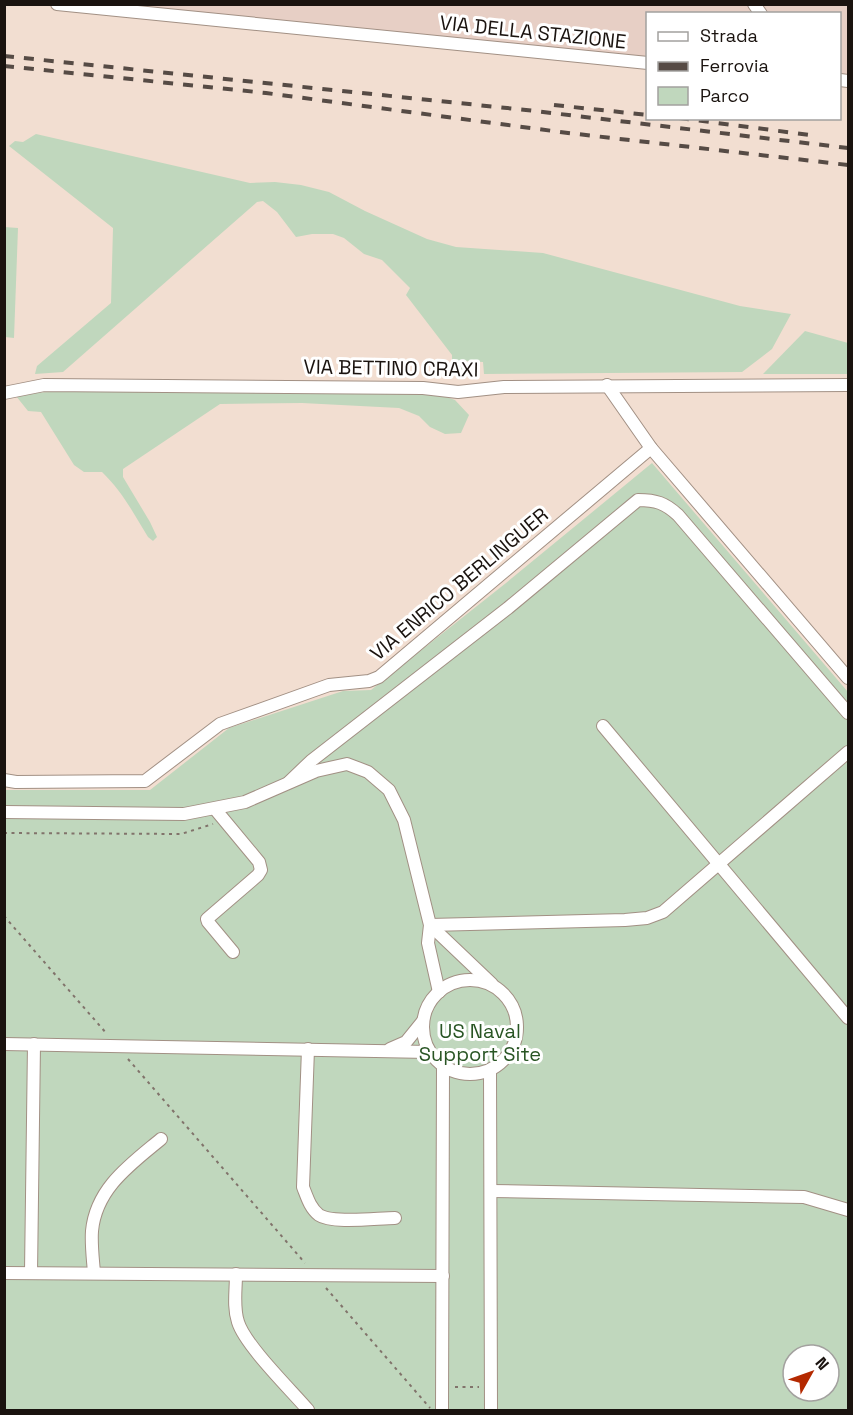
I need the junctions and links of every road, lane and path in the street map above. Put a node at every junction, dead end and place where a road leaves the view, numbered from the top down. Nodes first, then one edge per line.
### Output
1 (57, 4) edge
2 (646, 63) edge
3 (849, 385) edge
4 (607, 386) junction
5 (4, 393) edge
6 (651, 448) junction
7 (849, 678) edge
8 (849, 713) edge
9 (603, 726) dead end
10 (848, 752) edge
11 (4, 780) edge
12 (289, 782) junction
13 (215, 809) junction
14 (4, 812) edge
15 (219, 823) dead end
16 (4, 833) edge
17 (719, 864) junction
18 (4, 916) edge
19 (430, 925) junction
20 (233, 951) dead end
21 (439, 992) junction
22 (502, 993) junction
23 (849, 1018) edge
24 (423, 1021) junction
25 (4, 1044) edge
26 (34, 1044) junction
27 (117, 1046) junction
28 (308, 1049) junction
29 (387, 1051) junction
30 (429, 1052) junction
31 (443, 1067) junction
32 (490, 1071) junction
33 (161, 1138) dead end
34 (490, 1191) junction
35 (849, 1210) edge
36 (395, 1218) dead end
37 (4, 1273) edge
38 (31, 1273) junction
39 (94, 1273) junction
40 (236, 1274) junction
41 (315, 1275) junction
42 (443, 1276) junction
43 (491, 1386) junction
44 (442, 1387) junction
45 (308, 1410) edge
46 (432, 1410) edge
47 (442, 1410) edge
48 (491, 1410) edge

1 - 2 street, VIA DELLA STAZIONE
3 - 4 street, VIA BETTINO CRAXI
4 - 5 street, VIA BETTINO CRAXI
4 - 6 street
6 - 7 street
6 - 11 street, VIA ENRICO BERLINGUER
8 - 12 street
9 - 17 street
10 - 17 street
12 - 13 street
12 - 19 street
13 - 14 street
13 - 20 street
15 - 16 path
17 - 19 street
17 - 23 street
18 - 27 path
19 - 21 street
19 - 22 street
21 - 22 street
21 - 24 street
22 - 32 street
24 - 29 street
24 - 30 street
25 - 26 street
26 - 27 street
26 - 38 street
27 - 28 street
27 - 41 path
28 - 29 street
28 - 36 street
29 - 30 street
30 - 31 street
31 - 32 street
31 - 42 street
32 - 34 street
33 - 39 street
34 - 35 street
34 - 43 street
37 - 38 street
38 - 39 street
39 - 40 street
40 - 41 street
40 - 45 street
41 - 42 street
41 - 46 path
42 - 44 street
43 - 44 path
43 - 48 street
44 - 47 street

